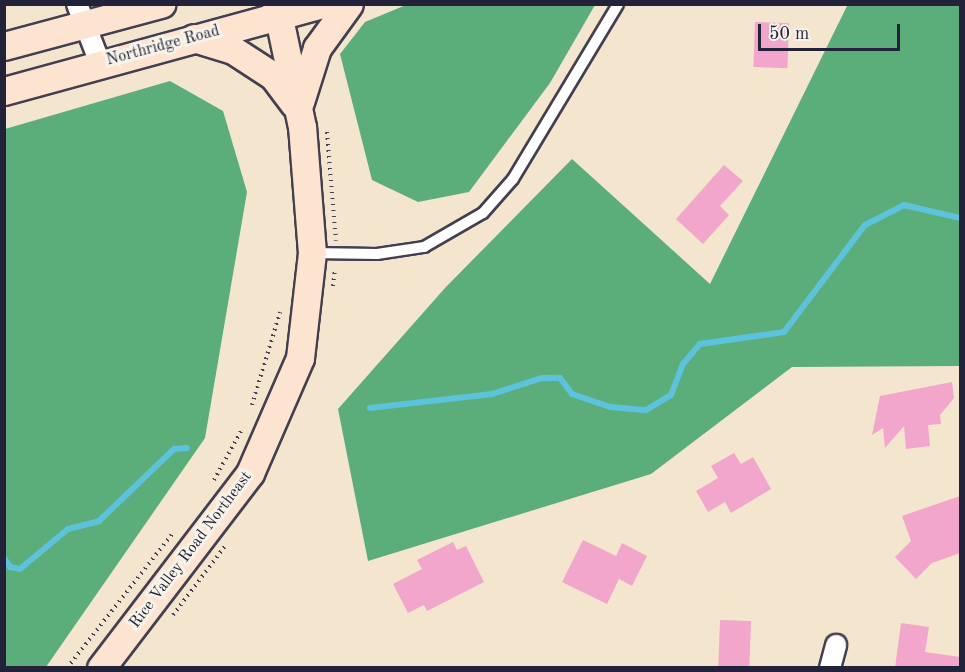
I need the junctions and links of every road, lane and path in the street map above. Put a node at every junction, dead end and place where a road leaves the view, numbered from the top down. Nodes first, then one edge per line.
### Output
1 (161, 4) edge
2 (322, 4) edge
3 (349, 4) edge
4 (618, 4) edge
5 (277, 10) edge
6 (80, 15) edge
7 (194, 38) junction
8 (4, 46) edge
9 (100, 63) junction
10 (4, 91) edge
11 (298, 109) junction
12 (312, 253) junction
13 (282, 301) dead end
14 (251, 409) dead end
15 (243, 428) dead end
16 (206, 491) dead end
17 (177, 528) dead end
18 (836, 645) dead end
19 (67, 668) edge
20 (101, 668) edge
21 (830, 668) edge

1 - 6 street
2 - 5 street, Northridge Road
3 - 11 street
4 - 12 lane
5 - 7 street, Northridge Road
5 - 11 street, Rice Valley Road Northeast
6 - 8 street
6 - 9 street
7 - 9 street, Northridge Road
7 - 11 street
9 - 10 street, Northridge Road
11 - 12 street, Rice Valley Road Northeast
12 - 20 street, Rice Valley Road Northeast
13 - 14 path
15 - 16 path
17 - 19 path
18 - 21 street

